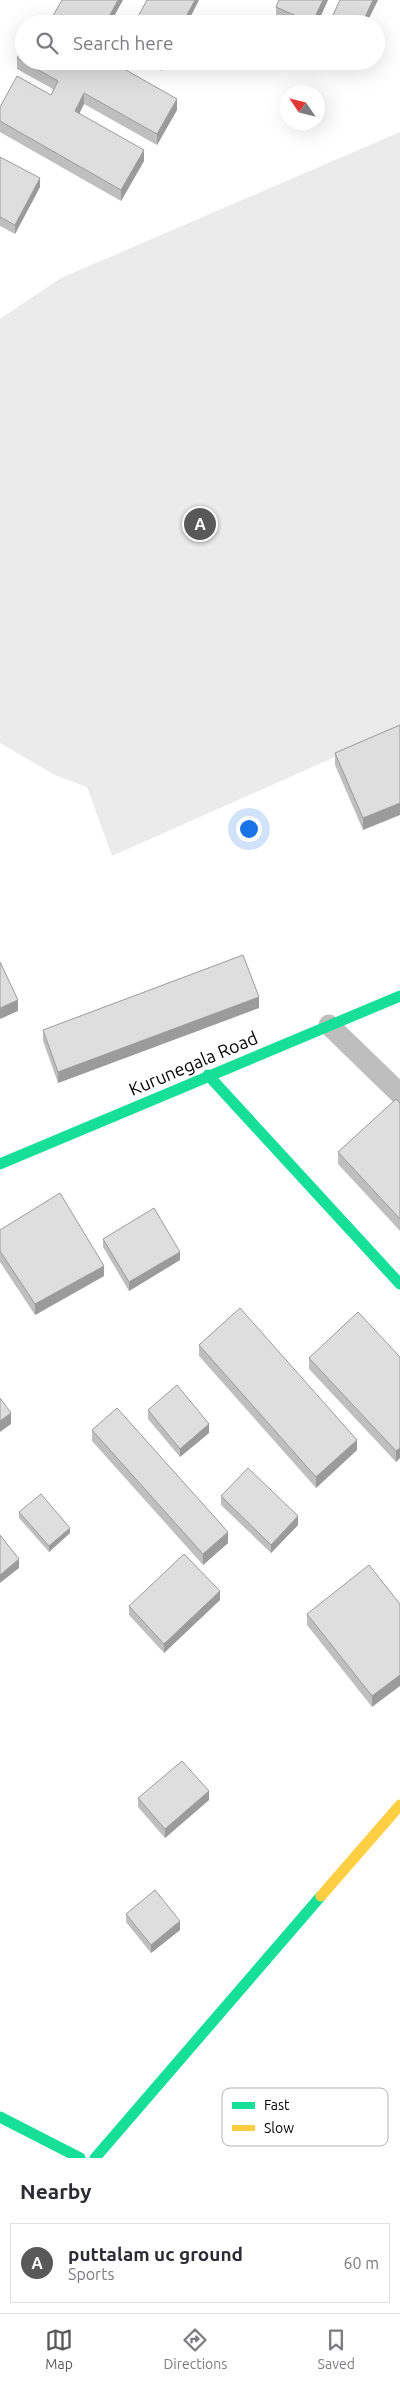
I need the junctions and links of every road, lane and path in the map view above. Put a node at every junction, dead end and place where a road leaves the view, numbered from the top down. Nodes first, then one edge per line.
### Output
1 (400, 996) edge
2 (329, 1025) junction
3 (208, 1075) junction
4 (400, 1094) edge
5 (0, 1164) edge
6 (400, 1284) edge
7 (400, 1804) edge
8 (0, 2117) edge
9 (80, 2158) edge
10 (95, 2158) edge

1 - 2 main road, Kurunegala Road
2 - 3 main road, Kurunegala Road
2 - 4 lane
3 - 5 main road, Kurunegala Road
3 - 6 main road
7 - 10 main road
8 - 9 main road

